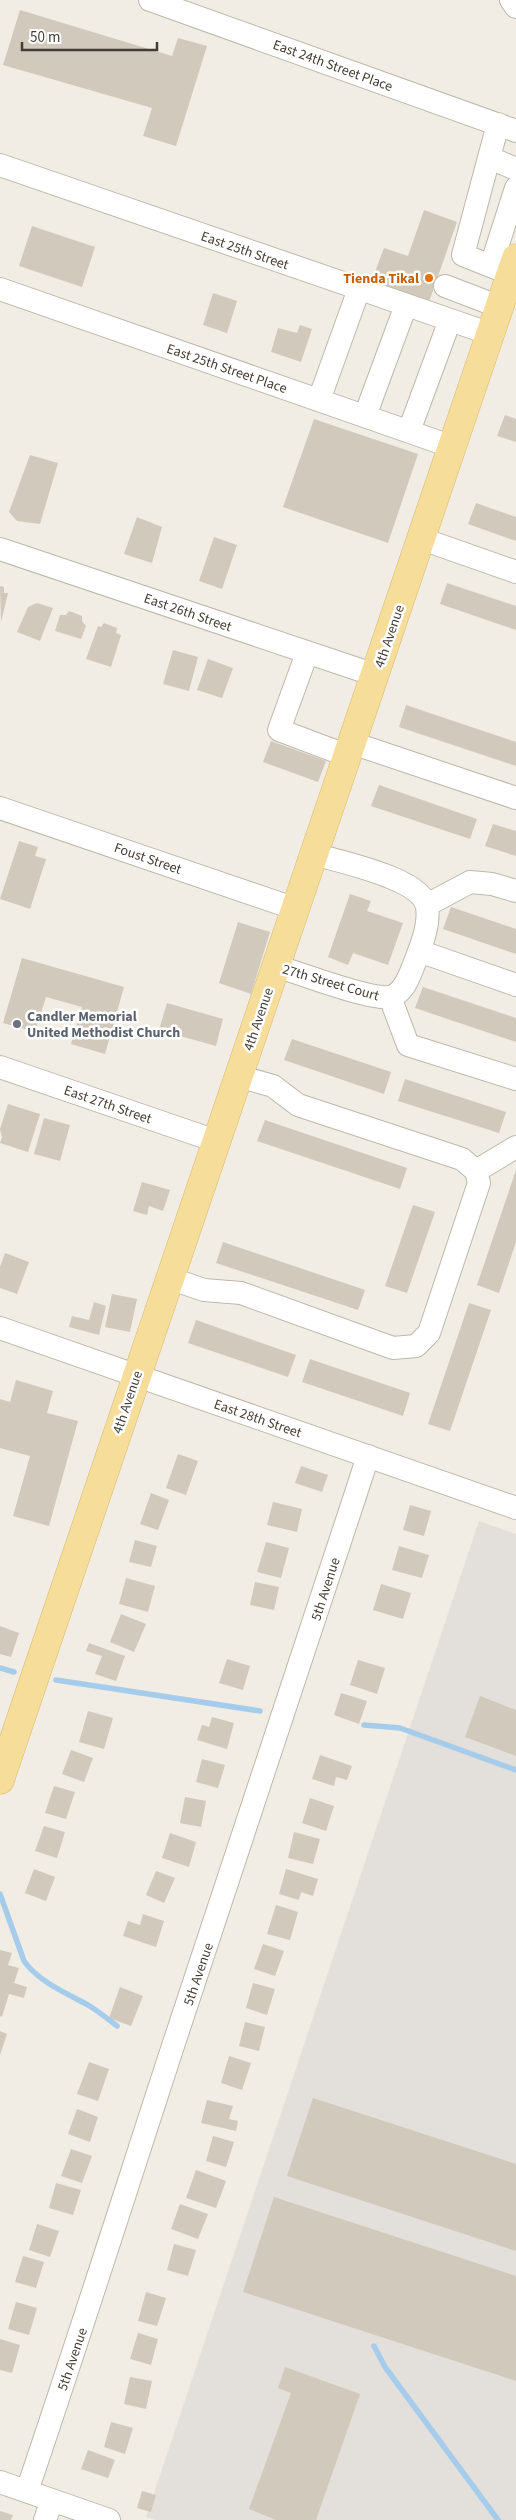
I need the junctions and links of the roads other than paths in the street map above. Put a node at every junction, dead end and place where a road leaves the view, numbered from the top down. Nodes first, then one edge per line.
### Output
1 (150, 0) edge
2 (511, 0) edge
3 (516, 7) edge
4 (507, 127) edge
5 (490, 158) junction
6 (0, 165) edge
7 (516, 169) edge
8 (516, 188) edge
9 (506, 266) edge
10 (445, 286) dead end
11 (0, 289) edge
12 (359, 289) junction
13 (469, 295) junction
14 (406, 305) junction
15 (500, 307) junction
16 (454, 322) junction
17 (491, 334) junction
18 (319, 400) junction
19 (365, 416) junction
20 (408, 431) junction
21 (453, 447) junction
22 (422, 539) junction
23 (0, 549) edge
24 (516, 572) edge
25 (307, 653) junction
26 (375, 676) junction
27 (350, 750) junction
28 (516, 798) edge
29 (0, 808) edge
30 (314, 854) junction
31 (516, 891) edge
32 (427, 905) junction
33 (296, 909) junction
34 (419, 951) junction
35 (276, 966) junction
36 (516, 985) edge
37 (390, 997) junction
38 (0, 1067) edge
39 (238, 1076) junction
40 (516, 1080) edge
41 (216, 1141) junction
42 (516, 1147) edge
43 (476, 1171) junction
44 (169, 1278) junction
45 (0, 1328) edge
46 (136, 1375) junction
47 (368, 1456) junction
48 (516, 1508) edge
49 (0, 1780) edge
50 (0, 2482) edge
51 (27, 2491) junction
52 (48, 2510) edge
53 (109, 2520) edge

1 - 4 street, East 24th Street Place
2 - 3 street
4 - 5 street
5 - 7 street
5 - 9 street
6 - 12 street, East 25th Street
8 - 9 street
9 - 15 main road, 4th Avenue
10 - 13 street
11 - 18 street, East 25th Street Place
12 - 14 street, East 25th Street
12 - 18 street
13 - 15 street
13 - 16 street
14 - 16 street, East 25th Street
14 - 19 street
15 - 17 main road, 4th Avenue
16 - 17 street, East 25th Street
16 - 20 street
17 - 21 main road, 4th Avenue
18 - 19 street, East 25th Street Place
19 - 20 street, East 25th Street Place
20 - 21 street, East 25th Street Place
21 - 22 main road, 4th Avenue
22 - 24 street
22 - 26 main road, 4th Avenue
23 - 25 street, East 26th Street
25 - 26 street, East 26th Street
25 - 27 street
26 - 27 main road, 4th Avenue
27 - 28 street
27 - 30 main road, 4th Avenue
29 - 33 street, Foust Street
30 - 32 street
30 - 33 main road, 4th Avenue
31 - 32 street
32 - 34 street, 27th Street Court
33 - 35 main road, 4th Avenue
34 - 36 street
34 - 37 street, 27th Street Court
35 - 37 street, 27th Street Court
35 - 39 main road, 4th Avenue
37 - 40 street
38 - 41 street, East 27th Street
39 - 41 main road, 4th Avenue
39 - 43 street
41 - 44 main road, 4th Avenue
42 - 43 street
43 - 44 street
44 - 46 main road, 4th Avenue
45 - 46 street, East 28th Street
46 - 47 street, East 28th Street
46 - 49 main road, 4th Avenue
47 - 48 street, East 28th Street
47 - 51 street, 5th Avenue
50 - 51 street
51 - 52 street
52 - 53 street

